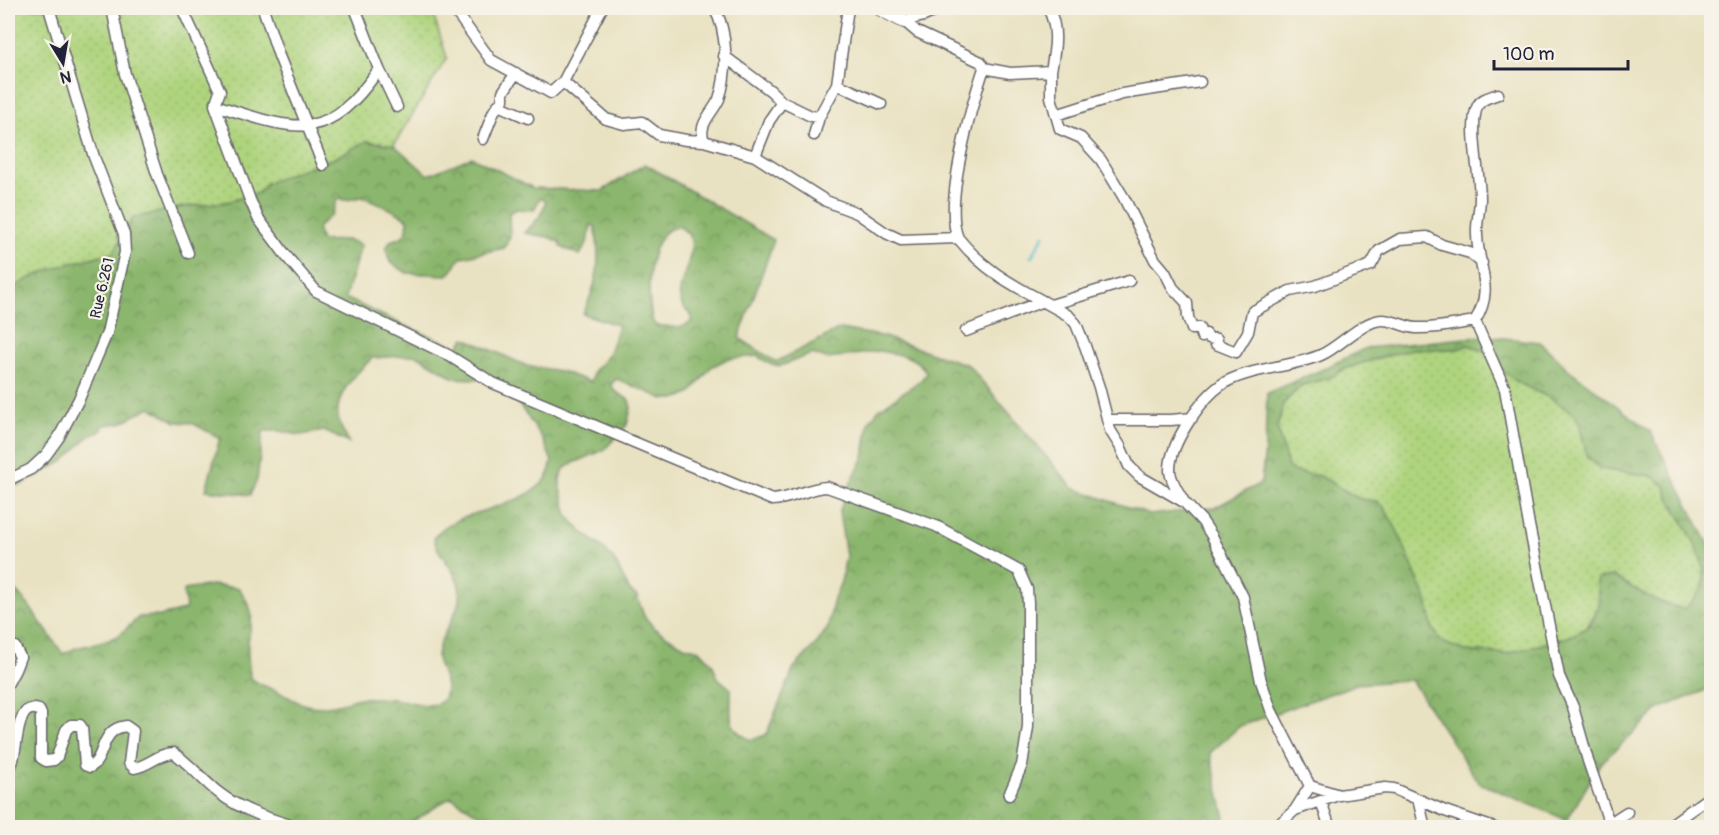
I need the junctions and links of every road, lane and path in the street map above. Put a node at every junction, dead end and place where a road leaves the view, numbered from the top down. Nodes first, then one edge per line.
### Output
1 (49, 8) edge
2 (112, 8) edge
3 (182, 8) edge
4 (263, 8) edge
5 (355, 8) edge
6 (453, 8) edge
7 (602, 8) edge
8 (714, 8) edge
9 (848, 8) edge
10 (879, 8) edge
11 (942, 8) edge
12 (1048, 8) edge
13 (904, 21) junction
14 (724, 56) junction
15 (984, 68) junction
16 (379, 69) junction
17 (1051, 71) junction
18 (516, 73) junction
19 (563, 82) junction
20 (1200, 82) dead end
21 (837, 84) junction
22 (1498, 94) dead end
23 (782, 102) junction
24 (881, 104) dead end
25 (215, 105) junction
26 (498, 105) junction
27 (396, 107) dead end
28 (1056, 115) junction
29 (819, 117) junction
30 (528, 118) dead end
31 (308, 126) junction
32 (814, 135) dead end
33 (483, 139) dead end
34 (704, 141) junction
35 (755, 156) junction
36 (323, 165) dead end
37 (958, 238) junction
38 (188, 253) dead end
39 (1482, 263) junction
40 (1129, 281) dead end
41 (1047, 303) junction
42 (1475, 321) junction
43 (966, 331) dead end
44 (1192, 418) junction
45 (1107, 420) junction
46 (8, 480) edge
47 (1184, 502) junction
48 (8, 644) edge
49 (8, 683) edge
50 (8, 771) edge
51 (1310, 786) junction
52 (1009, 795) dead end
53 (1339, 795) junction
54 (1712, 795) edge
55 (1418, 799) junction
56 (1321, 801) junction
57 (1295, 810) junction
58 (1627, 812) dead end
59 (1611, 825) edge
60 (300, 828) edge
61 (1275, 828) edge
62 (1329, 828) edge
63 (1425, 828) edge
64 (1494, 828) edge
65 (1666, 828) edge

1 - 46 street, Rue 6.261
2 - 38 street
3 - 25 street
4 - 31 street
5 - 16 street
6 - 18 street
7 - 19 street
8 - 14 street
9 - 21 street
10 - 13 street
11 - 13 street
12 - 17 street
13 - 15 street
14 - 23 street
14 - 34 street
15 - 17 street
15 - 37 street
16 - 27 street
16 - 31 street
17 - 28 street
18 - 19 street
18 - 26 street
19 - 34 street
20 - 28 street
21 - 24 street
21 - 29 street
22 - 39 street
23 - 29 street
23 - 35 street
25 - 31 street
25 - 52 street
26 - 30 street
26 - 33 street
28 - 39 street
29 - 32 street
31 - 36 street
34 - 35 street
35 - 37 street
37 - 41 street
39 - 42 street
40 - 41 street
41 - 43 street
41 - 45 street
42 - 44 street
42 - 59 street
44 - 45 street
44 - 47 street
45 - 47 street
47 - 51 street
48 - 49 street
50 - 60 street
51 - 53 street
51 - 57 street
53 - 55 street
53 - 56 street
54 - 65 street
55 - 63 street
55 - 64 street
56 - 57 street
56 - 62 street
57 - 61 street
58 - 59 street

